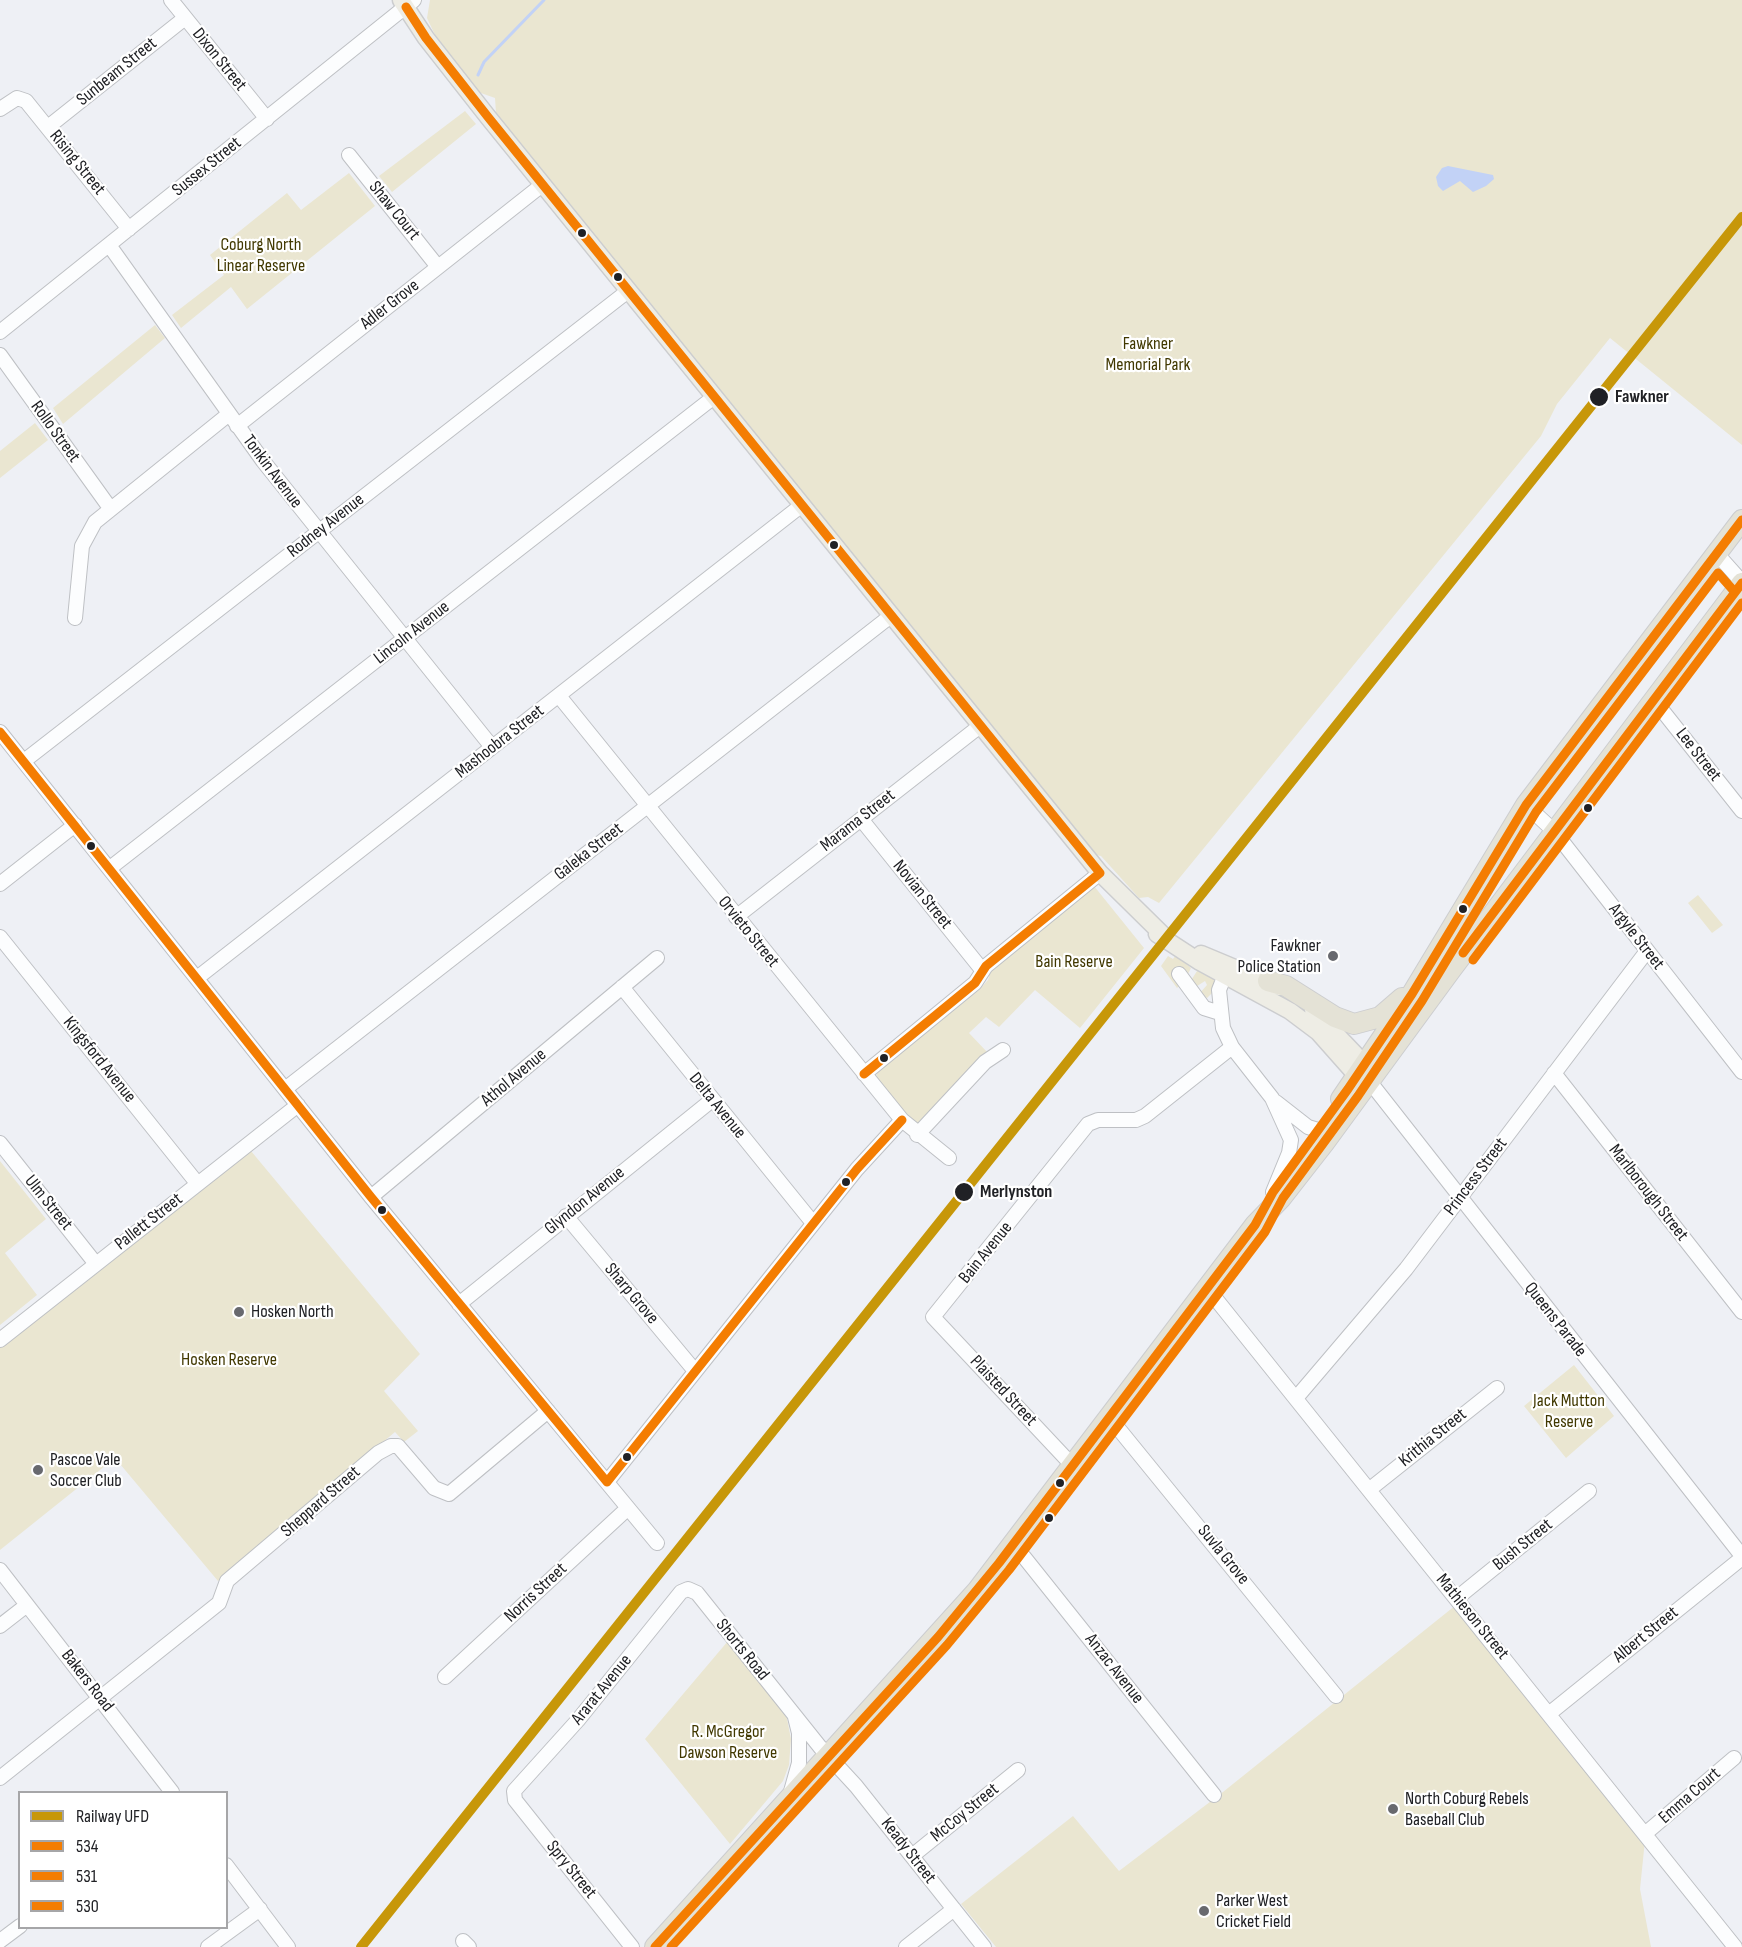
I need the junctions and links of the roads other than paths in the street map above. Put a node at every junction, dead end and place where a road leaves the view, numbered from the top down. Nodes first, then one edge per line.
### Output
1 (171, 0) edge
2 (407, 2) edge
3 (185, 18) junction
4 (0, 109) edge
5 (267, 119) junction
6 (48, 127) junction
7 (349, 155) dead end
8 (542, 185) junction
9 (129, 229) junction
10 (109, 245) junction
11 (438, 267) junction
12 (628, 291) junction
13 (0, 332) edge
14 (0, 355) edge
15 (714, 397) junction
16 (233, 420) junction
17 (802, 506) junction
18 (110, 508) junction
19 (1742, 520) edge
20 (318, 532) junction
21 (1717, 554) junction
22 (1742, 582) edge
23 (892, 615) junction
24 (75, 618) dead end
25 (405, 639) junction
26 (558, 696) junction
27 (1654, 700) junction
28 (980, 726) junction
29 (0, 732) edge
30 (492, 747) junction
31 (24, 761) junction
32 (1526, 805) junction
33 (647, 807) junction
34 (1742, 811) edge
35 (861, 819) junction
36 (75, 825) junction
37 (1554, 831) junction
38 (110, 868) junction
39 (1100, 873) junction
40 (0, 884) edge
41 (736, 917) junction
42 (0, 937) edge
43 (1647, 951) junction
44 (657, 958) dead end
45 (983, 971) junction
46 (1231, 971) junction
47 (1179, 974) dead end
48 (197, 978) junction
49 (1422, 978) junction
50 (1268, 981) junction
51 (622, 987) junction
52 (1220, 1007) junction
53 (1232, 1047) junction
54 (1003, 1050) dead end
55 (1742, 1072) edge
56 (1554, 1073) junction
57 (864, 1074) junction
58 (1364, 1074) junction
59 (285, 1089) junction
60 (1272, 1098) junction
61 (712, 1100) junction
62 (298, 1105) junction
63 (902, 1120) junction
64 (1318, 1130) junction
65 (917, 1135) junction
66 (0, 1143) edge
67 (949, 1158) dead end
68 (197, 1184) junction
69 (1273, 1192) junction
70 (371, 1197) junction
71 (1460, 1198) junction
72 (566, 1216) junction
73 (813, 1224) junction
74 (1255, 1225) junction
75 (96, 1264) junction
76 (1207, 1288) junction
77 (459, 1304) junction
78 (1742, 1312) edge
79 (933, 1317) joint
80 (0, 1340) edge
81 (695, 1371) junction
82 (1497, 1388) dead end
83 (1297, 1397) junction
84 (548, 1411) junction
85 (1109, 1417) junction
86 (1072, 1465) junction
87 (607, 1482) junction
88 (1370, 1490) junction
89 (1588, 1491) dead end
90 (628, 1508) junction
91 (657, 1543) dead end
92 (1011, 1546) junction
93 (1742, 1557) edge
94 (0, 1570) edge
95 (688, 1589) joint
96 (1457, 1598) junction
97 (27, 1605) junction
98 (0, 1626) edge
99 (445, 1677) dead end
100 (1336, 1696) dead end
101 (101, 1699) junction
102 (1550, 1713) junction
103 (797, 1717) junction
104 (852, 1731) junction
105 (829, 1756) junction
106 (1734, 1758) dead end
107 (1018, 1770) dead end
108 (0, 1778) edge
109 (171, 1791) edge
110 (514, 1791) joint
111 (1214, 1795) dead end
112 (788, 1802) junction
113 (1646, 1833) junction
114 (912, 1856) junction
115 (228, 1868) edge
116 (954, 1909) junction
117 (260, 1910) junction
118 (18, 1928) edge
119 (0, 1941) edge
120 (1742, 1941) edge
121 (208, 1947) edge
122 (288, 1947) edge
123 (633, 1947) edge
124 (655, 1947) edge
125 (906, 1947) edge
126 (984, 1947) edge
127 (1735, 1947) edge

1 - 3 street, Dixon Street
2 - 5 street, Sussex Street
2 - 8 main road
3 - 5 street, Dixon Street
3 - 6 street, Sunbeam Street
4 - 6 street, Rising Street
5 - 9 street, Sussex Street
6 - 9 street, Rising Street
7 - 11 street, Shaw Court
8 - 11 street, Adler Grove
8 - 12 main road
9 - 10 street, Sussex Street
10 - 13 street, Sussex Street
10 - 16 street, Tonkin Avenue
11 - 16 street, Adler Grove
12 - 15 main road
12 - 20 street, Rodney Avenue
14 - 18 street, Rollo Street
15 - 17 main road
15 - 25 street, Lincoln Avenue
16 - 18 street
16 - 20 street, Tonkin Avenue
17 - 23 main road
17 - 26 street, Mashoobra Street
18 - 24 street
19 - 21 highway
20 - 25 street, Tonkin Avenue
20 - 31 street, Rodney Avenue
21 - 22 street
21 - 32 highway
22 - 27 highway
23 - 28 main road
23 - 33 street, Galeka Street
25 - 30 street, Tonkin Avenue
25 - 38 street, Lincoln Avenue
26 - 30 street, Mashoobra Street
26 - 33 street, Orvieto Street
27 - 34 street, Lee Street
27 - 37 highway
28 - 35 street, Marama Street
28 - 39 main road
29 - 31 street
30 - 48 street, Mashoobra Street
31 - 36 street
32 - 37 street, Argyle Street
32 - 49 highway
33 - 41 street, Orvieto Street
33 - 59 street, Galeka Street
35 - 41 street, Marama Street
35 - 45 street, Novian Street
36 - 38 street
36 - 40 street
37 - 43 street, Argyle Street
37 - 58 highway
38 - 48 street
39 - 45 street
39 - 46 main road
41 - 57 street, Orvieto Street
42 - 68 street, Kingsford Avenue
43 - 55 street, Argyle Street
43 - 56 street, Princess Street
44 - 51 street, Athol Avenue
45 - 57 street
46 - 50 main road
46 - 52 street
46 - 58 main road
47 - 52 street
48 - 59 street
49 - 50 highway
49 - 58 highway
50 - 58 main road
51 - 61 street, Delta Avenue
51 - 70 street, Athol Avenue
52 - 53 street
53 - 60 street
53 - 79 street, Bain Avenue
54 - 65 street
56 - 71 street, Princess Street
56 - 78 street, Marlborough Street
57 - 63 street, Orvieto Street
58 - 64 highway
58 - 71 street, Queens Parade
58 - 74 highway
59 - 62 street
60 - 64 street
60 - 69 street
61 - 72 street, Glyndon Avenue
61 - 73 street, Delta Avenue
62 - 68 street, Pallett Street
62 - 70 street
63 - 65 street, Orvieto Street
63 - 73 street
64 - 69 highway
65 - 67 street, Orvieto Street
66 - 75 street, Ulm Street
68 - 75 street, Pallett Street
69 - 74 highway
70 - 77 street
71 - 83 street, Princess Street
71 - 93 street, Queens Parade
72 - 77 street, Glyndon Avenue
72 - 81 street, Sharp Grove
73 - 81 street
74 - 76 highway
75 - 80 street, Pallett Street
76 - 83 street, Mathieson Street
76 - 85 highway
77 - 84 street
79 - 86 street, Plaisted Street
81 - 87 street
82 - 88 street, Krithia Street
83 - 88 street, Mathieson Street
84 - 87 street
84 - 101 street, Sheppard Street
85 - 86 highway
85 - 100 street, Suvla Grove
86 - 92 highway
87 - 90 street
88 - 96 street, Mathieson Street
89 - 96 street, Bush Street
90 - 91 street
90 - 99 street, Norris Street
92 - 104 highway
92 - 111 street, Anzac Avenue
93 - 102 street, Albert Street
94 - 97 street, Bakers Road
95 - 103 street, Shorts Road
95 - 110 street, Ararat Avenue
96 - 102 street, Mathieson Street
97 - 98 street
97 - 101 street, Bakers Road
101 - 108 street
101 - 109 street, Bakers Road
102 - 113 street, Mathieson Street
103 - 104 street, Shorts Road
103 - 105 street, Shorts Road
103 - 112 street, Shorts Road
104 - 105 highway
105 - 112 highway
105 - 114 street, Keady Street
106 - 113 street, Emma Court
107 - 114 street, McCoy Street
110 - 123 street, Spry Street
112 - 124 highway
113 - 127 street, Mathieson Street
114 - 116 street, Keady Street
115 - 117 street
116 - 125 street
116 - 126 street, Keady Street
117 - 121 street
117 - 122 street
118 - 119 street
120 - 127 street

